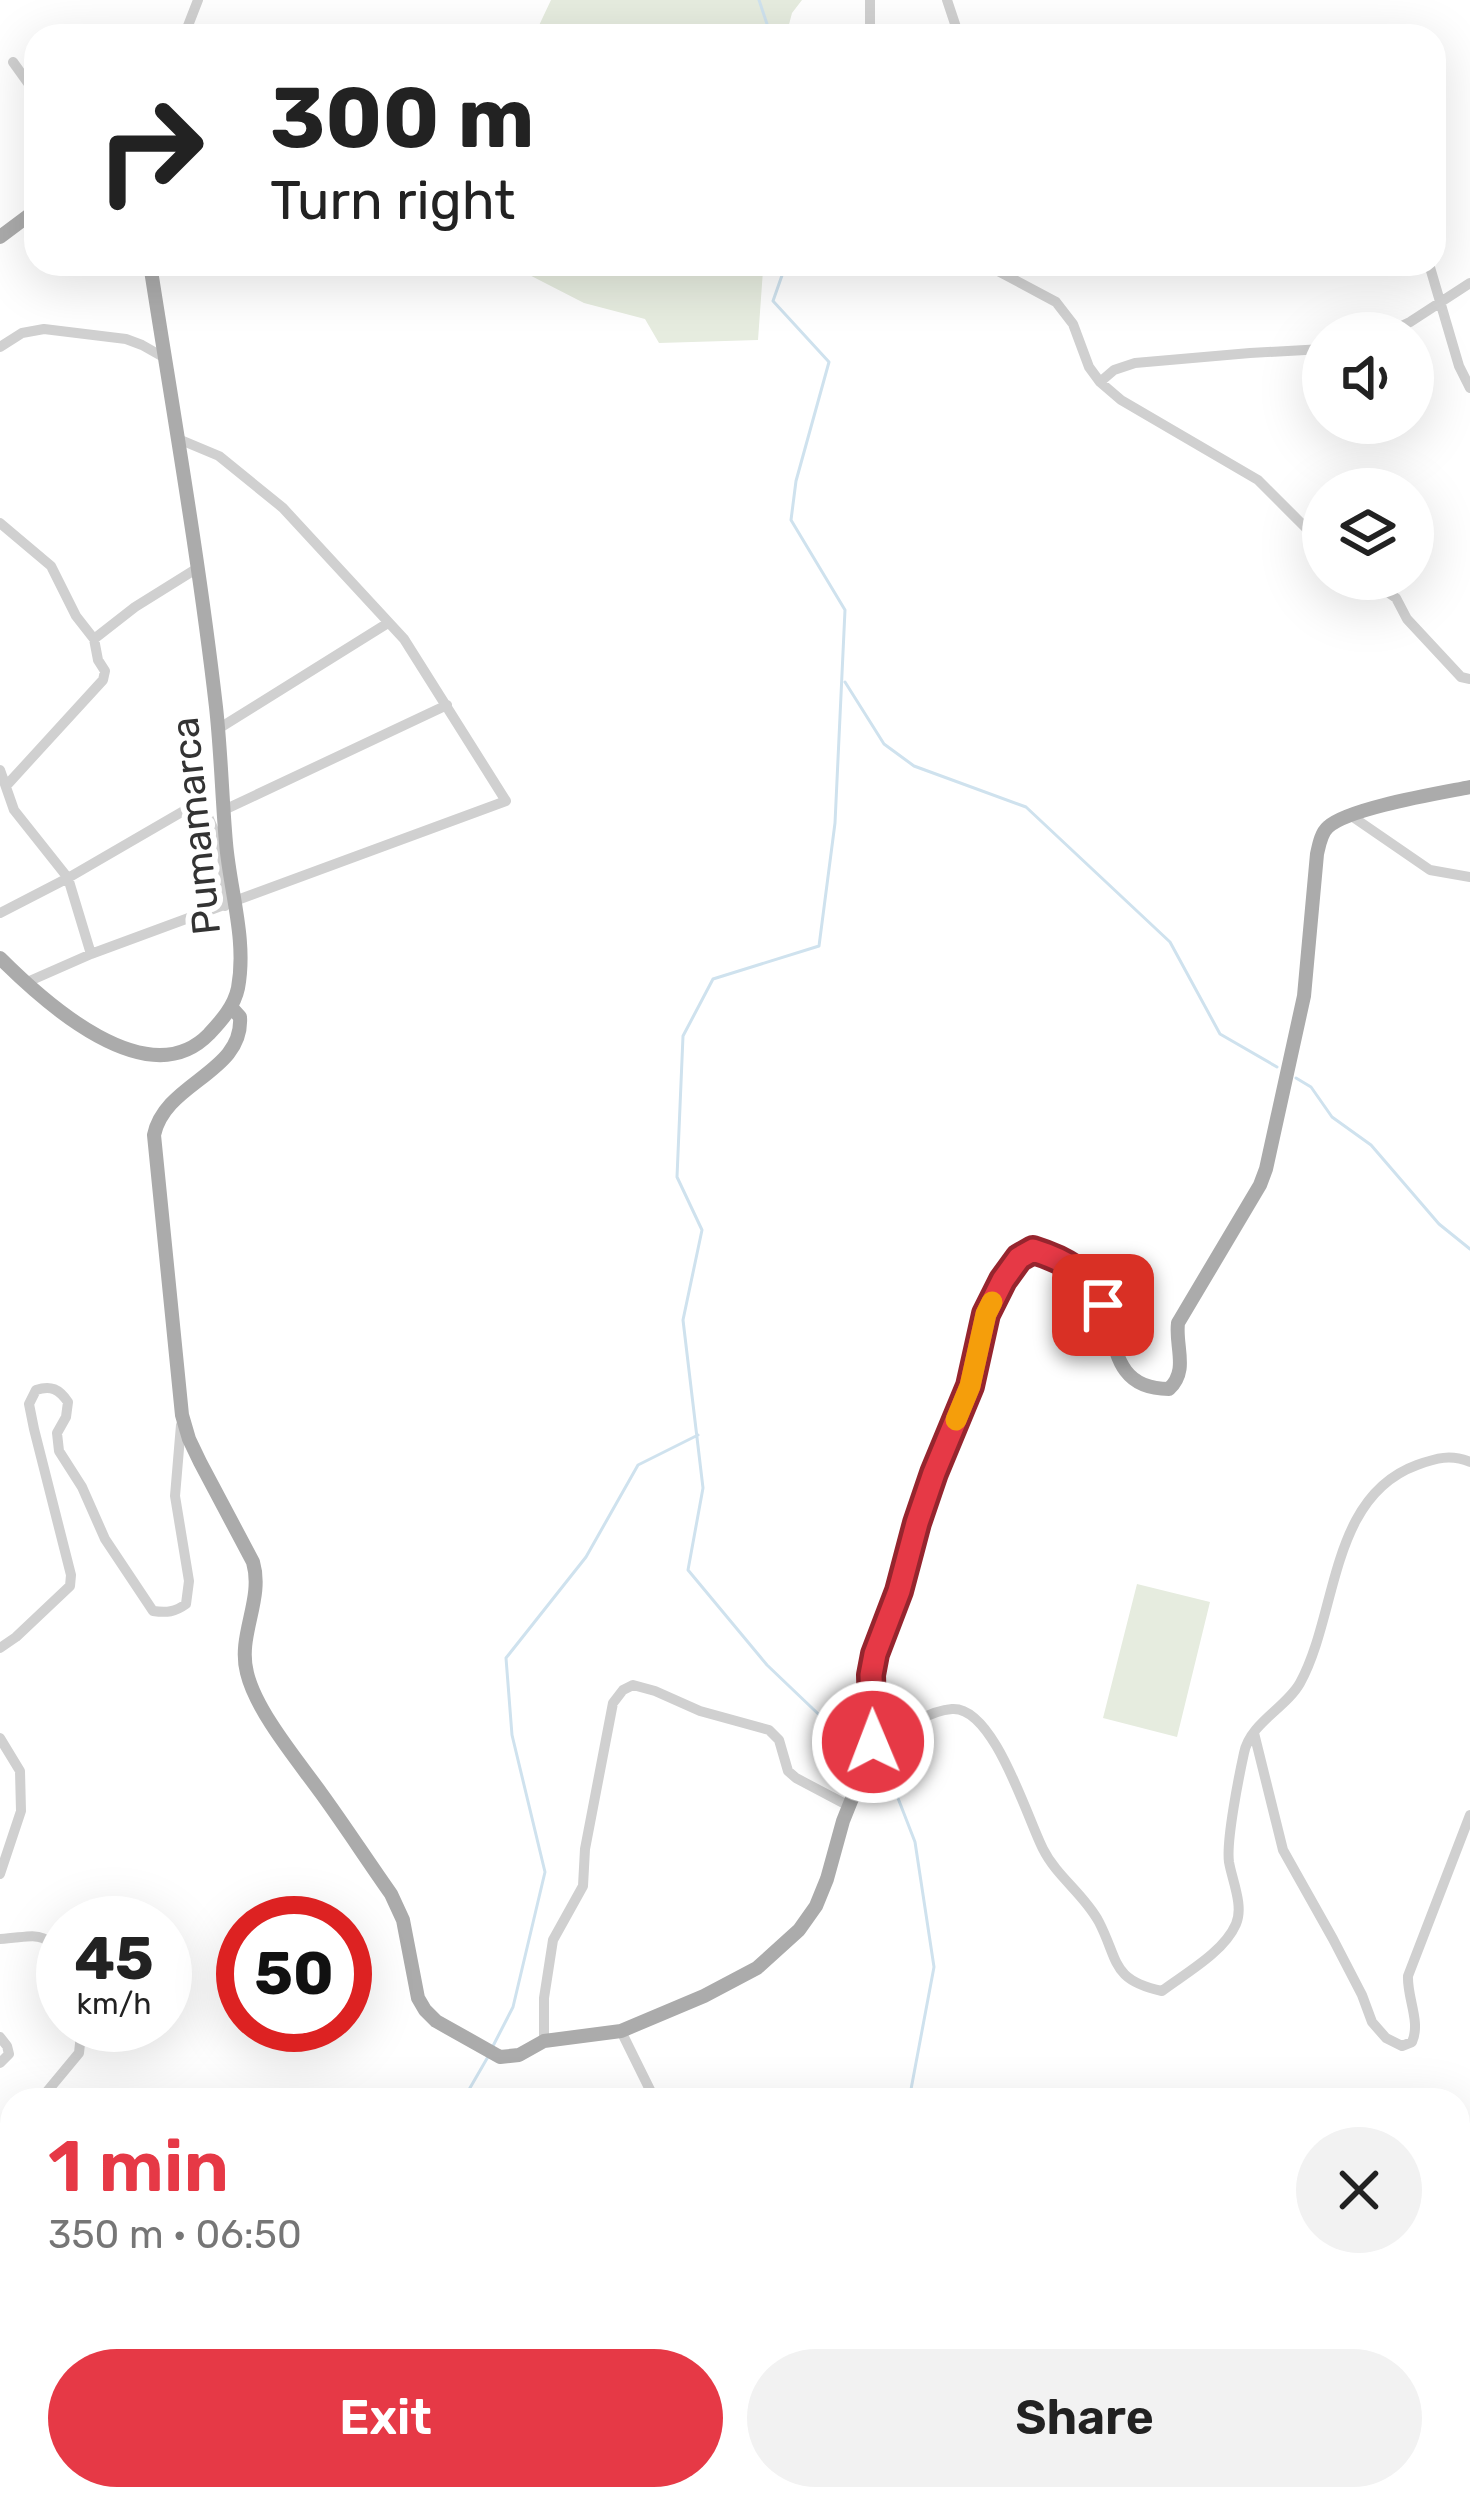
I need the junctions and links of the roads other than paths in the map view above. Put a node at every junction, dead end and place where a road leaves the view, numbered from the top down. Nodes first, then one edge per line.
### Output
1 (13, 62) dead end
2 (24, 77) edge
3 (152, 276) edge
4 (1007, 276) edge
5 (1433, 276) edge
6 (1470, 283) edge
7 (1442, 302) junction
8 (1424, 312) edge
9 (0, 347) edge
10 (1302, 350) edge
11 (165, 358) junction
12 (1100, 382) junction
13 (1470, 388) edge
14 (176, 438) junction
15 (0, 523) edge
16 (1302, 524) edge
17 (196, 569) junction
18 (1397, 600) edge
19 (388, 623) junction
20 (94, 639) junction
21 (1470, 679) edge
22 (447, 705) junction
23 (218, 729) junction
24 (0, 770) edge
25 (6, 787) junction
26 (1470, 787) edge
27 (224, 810) junction
28 (1350, 815) junction
29 (1470, 877) edge
30 (68, 878) junction
31 (230, 904) junction
32 (0, 913) edge
33 (91, 954) junction
34 (0, 958) edge
35 (25, 983) junction
36 (231, 1006) junction
37 (182, 1415) junction
38 (1470, 1462) edge
39 (0, 1648) edge
40 (1254, 1733) junction
41 (0, 1738) edge
42 (871, 1751) junction
43 (849, 1806) junction
44 (1470, 1815) edge
45 (0, 1874) edge
46 (36, 1937) edge
47 (0, 1939) edge
48 (621, 2031) junction
49 (0, 2037) edge
50 (544, 2042) junction
51 (79, 2052) edge
52 (0, 2063) edge
53 (50, 2088) edge
54 (649, 2088) edge

1 - 2 street
3 - 11 main road, Pumamarca
4 - 12 street
5 - 7 street
6 - 7 street
7 - 8 street
7 - 13 street
9 - 11 street
10 - 12 street
11 - 14 main road, Pumamarca
12 - 16 street
14 - 17 main road, Pumamarca
14 - 19 street
15 - 20 street
17 - 20 street
17 - 23 main road, Pumamarca
18 - 21 street
19 - 22 street
19 - 23 street
20 - 25 street
22 - 27 street
22 - 31 street
23 - 27 main road, Pumamarca
24 - 25 street
25 - 30 street
26 - 28 main road
27 - 31 main road, Pumamarca
28 - 29 street
28 - 42 main road
30 - 31 street
30 - 32 street
30 - 33 street
31 - 33 street
31 - 36 main road, Pumamarca
33 - 35 street
34 - 35 main road
35 - 36 main road
36 - 37 main road, Pumamarca
37 - 39 street
37 - 50 main road
38 - 40 street
40 - 42 street
40 - 44 street
41 - 45 street
42 - 43 main road
43 - 48 main road
43 - 50 street
46 - 47 street
48 - 50 main road
48 - 54 street
49 - 52 street
51 - 53 street

